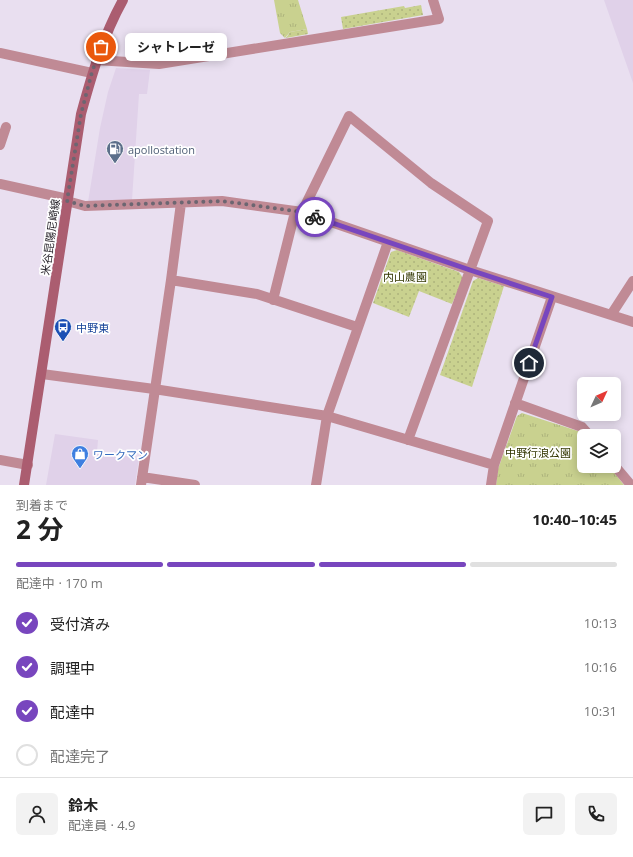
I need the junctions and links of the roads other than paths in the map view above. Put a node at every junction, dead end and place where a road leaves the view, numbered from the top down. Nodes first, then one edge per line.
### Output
1 (123, 0) edge
2 (433, 0) edge
3 (0, 53) edge
4 (96, 60) junction
5 (92, 72) junction
6 (6, 126) dead end
7 (0, 145) edge
8 (0, 184) edge
9 (68, 200) junction
10 (181, 203) junction
11 (299, 212) junction
12 (388, 242) junction
13 (471, 270) junction
14 (171, 280) junction
15 (633, 281) edge
16 (552, 297) junction
17 (273, 300) junction
18 (611, 315) junction
19 (633, 322) edge
20 (357, 327) junction
21 (42, 374) junction
22 (154, 389) junction
23 (516, 403) junction
24 (327, 416) junction
25 (584, 429) edge
26 (408, 440) junction
27 (0, 460) edge
28 (28, 464) junction
29 (494, 466) junction
30 (621, 473) edge
31 (142, 481) edge
32 (24, 485) edge
33 (195, 485) edge
34 (316, 485) edge
35 (491, 485) edge
36 (631, 485) edge

1 - 4 main road, 米谷昆陽尼崎線
2 - 4 street
3 - 5 street
4 - 5 main road, 米谷昆陽尼崎線
5 - 9 main road, 米谷昆陽尼崎線
6 - 7 street
8 - 9 street
9 - 10 street
9 - 21 main road, 米谷昆陽尼崎線
10 - 11 street
10 - 14 street
11 - 12 street
11 - 13 street
11 - 17 street
12 - 13 street
12 - 20 street
13 - 16 street
13 - 26 street
14 - 17 street
14 - 22 street
15 - 18 street
16 - 18 street
16 - 23 street
17 - 20 street
18 - 19 street
20 - 24 street
21 - 22 street
21 - 28 main road, 米谷昆陽尼崎線
22 - 24 street
22 - 31 street
23 - 25 street
23 - 29 street
24 - 26 street
24 - 34 street
26 - 29 street
27 - 28 street
28 - 32 main road, 米谷昆陽尼崎線
29 - 35 street
30 - 36 street
31 - 33 street

